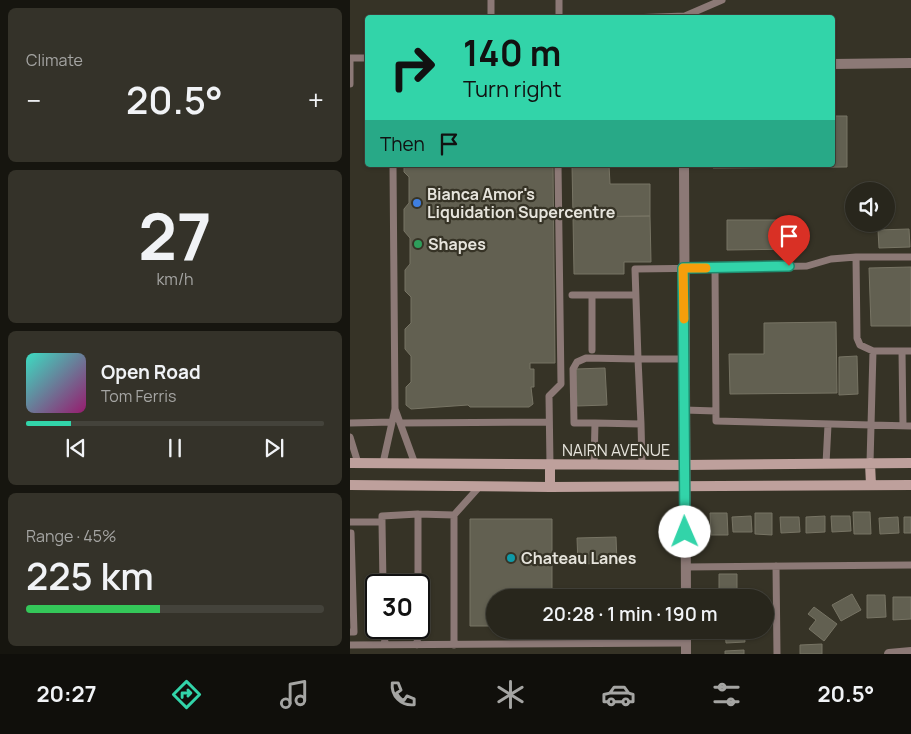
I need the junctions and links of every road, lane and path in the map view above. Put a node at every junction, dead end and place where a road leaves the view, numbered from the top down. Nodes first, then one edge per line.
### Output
1 (491, 0) edge
2 (559, 0) edge
3 (722, 0) edge
4 (491, 15) edge
5 (559, 15) edge
6 (689, 15) edge
7 (365, 58) edge
8 (350, 60) edge
9 (911, 63) edge
10 (835, 64) edge
11 (350, 84) edge
12 (393, 167) edge
13 (558, 167) edge
14 (684, 167) edge
15 (911, 256) edge
16 (856, 257) junction
17 (683, 268) junction
18 (715, 268) junction
19 (572, 295) dead end
20 (635, 295) junction
21 (592, 296) junction
22 (592, 350) dead end
23 (873, 351) junction
24 (902, 351) junction
25 (911, 351) edge
26 (638, 359) junction
27 (684, 360) junction
28 (684, 410) junction
29 (716, 411) junction
30 (396, 422) junction
31 (549, 422) junction
32 (350, 423) edge
33 (595, 423) junction
34 (641, 424) junction
35 (828, 425) junction
36 (871, 426) junction
37 (903, 426) junction
38 (911, 426) edge
39 (350, 438) edge
40 (354, 463) edge
41 (383, 463) junction
42 (870, 463) junction
43 (911, 463) edge
44 (415, 464) junction
45 (826, 464) junction
46 (550, 465) junction
47 (594, 465) junction
48 (642, 465) junction
49 (684, 465) junction
50 (350, 485) edge
51 (871, 485) junction
52 (911, 485) edge
53 (480, 486) junction
54 (684, 486) junction
55 (550, 487) junction
56 (418, 514) junction
57 (454, 515) junction
58 (382, 522) junction
59 (350, 524) edge
60 (350, 532) edge
61 (911, 564) edge
62 (351, 565) edge
63 (776, 566) junction
64 (685, 567) junction
65 (384, 574) edge
66 (418, 574) edge
67 (686, 589) edge
68 (350, 632) edge
69 (385, 639) edge
70 (418, 639) edge
71 (686, 639) edge
72 (686, 643) junction
73 (350, 645) edge
74 (385, 645) junction
75 (418, 645) junction
76 (454, 645) junction
77 (911, 652) edge
78 (686, 654) edge
79 (777, 654) edge
80 (889, 654) edge

1 - 4 lane
2 - 5 lane
3 - 6 lane
7 - 8 lane
8 - 11 lane
9 - 10 street
12 - 30 lane
13 - 31 lane
14 - 17 street
15 - 16 lane
16 - 18 lane
16 - 23 lane
17 - 18 lane
17 - 20 lane
17 - 27 street
18 - 29 lane
19 - 21 lane
20 - 21 lane
20 - 26 lane
21 - 22 lane
23 - 24 lane
23 - 36 lane
24 - 25 lane
24 - 37 lane
26 - 27 lane
26 - 33 lane
26 - 34 lane
27 - 28 street
28 - 29 lane
28 - 49 street
29 - 35 lane
30 - 31 lane
30 - 32 lane
30 - 41 lane
30 - 44 lane
31 - 46 lane
33 - 34 lane
33 - 47 lane
34 - 48 lane
35 - 36 lane
35 - 45 lane
36 - 37 lane
36 - 42 lane
37 - 38 lane
39 - 40 lane
40 - 41 main road, NAIRN AVENUE
41 - 44 main road, NAIRN AVENUE
42 - 43 main road, NAIRN AVENUE
42 - 45 main road, NAIRN AVENUE
42 - 51 main road
44 - 46 main road, NAIRN AVENUE
45 - 49 main road, NAIRN AVENUE
46 - 47 main road, NAIRN AVENUE
46 - 55 main road
47 - 48 main road, NAIRN AVENUE
48 - 49 main road, NAIRN AVENUE
49 - 54 street
50 - 53 main road
51 - 52 main road
51 - 54 main road
53 - 55 main road
53 - 57 lane
54 - 55 main road
54 - 64 street
56 - 57 lane
56 - 58 lane
56 - 66 lane
57 - 76 lane
58 - 59 lane
58 - 65 lane
59 - 60 lane
60 - 62 lane
61 - 63 lane
62 - 68 lane
63 - 64 lane
63 - 79 lane
64 - 67 street
69 - 74 lane
70 - 75 lane
71 - 72 street
72 - 76 lane
72 - 78 street
73 - 74 lane
74 - 75 lane
75 - 76 lane
77 - 80 street

